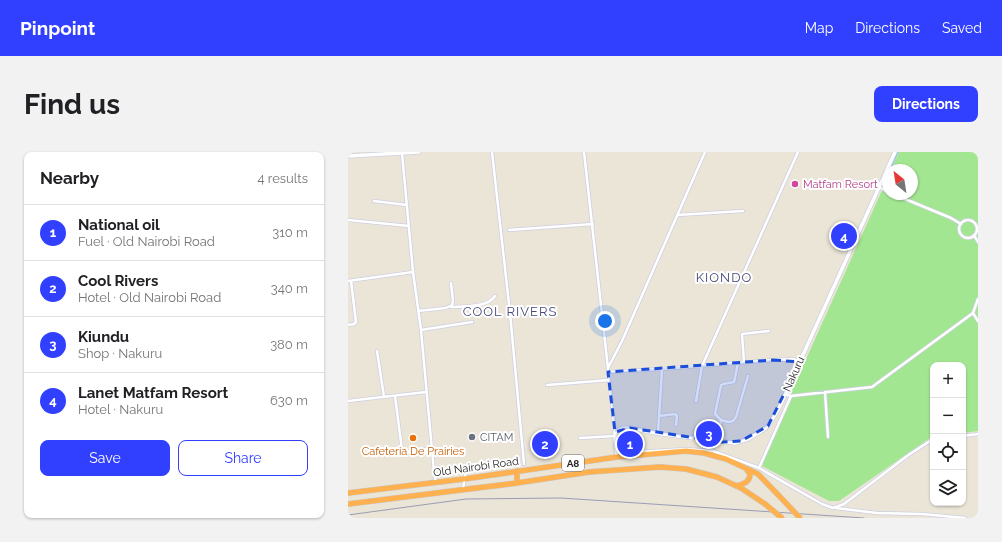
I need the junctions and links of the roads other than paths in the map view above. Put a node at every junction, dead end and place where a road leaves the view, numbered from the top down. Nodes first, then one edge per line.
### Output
1 (419, 152) edge
2 (492, 152) edge
3 (584, 152) edge
4 (705, 152) edge
5 (798, 152) edge
6 (895, 152) edge
7 (402, 153) junction
8 (348, 156) edge
9 (879, 187) junction
10 (882, 189) edge
11 (908, 200) edge
12 (374, 201) dead end
13 (407, 205) junction
14 (743, 211) dead end
15 (677, 215) junction
16 (348, 220) edge
17 (977, 222) edge
18 (593, 224) junction
19 (961, 224) junction
20 (410, 226) junction
21 (509, 230) dead end
22 (974, 235) junction
23 (978, 242) edge
24 (413, 272) junction
25 (349, 281) edge
26 (451, 283) dead end
27 (495, 296) dead end
28 (978, 300) edge
29 (450, 307) junction
30 (418, 311) junction
31 (972, 313) junction
32 (978, 321) edge
33 (472, 322) dead end
34 (348, 325) edge
35 (421, 330) junction
36 (768, 331) dead end
37 (377, 351) dead end
38 (744, 362) junction
39 (800, 362) junction
40 (738, 363) junction
41 (702, 366) junction
42 (662, 369) junction
43 (608, 370) junction
44 (748, 376) dead end
45 (609, 380) junction
46 (547, 384) dead end
47 (426, 392) junction
48 (824, 392) junction
49 (785, 394) junction
50 (395, 396) junction
51 (791, 396) junction
52 (384, 397) junction
53 (348, 401) edge
54 (696, 401) dead end
55 (659, 416) junction
56 (722, 420) junction
57 (676, 424) dead end
58 (658, 433) junction
59 (615, 434) junction
60 (978, 434) edge
61 (966, 436) edge
62 (828, 437) dead end
63 (580, 438) dead end
64 (716, 441) junction
65 (930, 441) edge
66 (432, 448) junction
67 (638, 452) dead end
68 (617, 457) junction
69 (524, 464) dead end
70 (759, 468) junction
71 (747, 469) junction
72 (466, 470) dead end
73 (517, 471) junction
74 (464, 479) junction
75 (436, 482) junction
76 (517, 483) junction
77 (736, 486) junction
78 (463, 490) junction
79 (348, 493) edge
80 (348, 504) edge
81 (833, 508) junction
82 (782, 518) edge
83 (800, 518) edge
84 (965, 518) edge

1 - 7 main road
2 - 69 street
3 - 18 street
4 - 15 street
5 - 41 street
6 - 9 main road, Nakuru
7 - 8 main road
7 - 13 street
9 - 10 street
9 - 39 main road, Nakuru
11 - 19 street
12 - 13 street
13 - 20 street
14 - 15 street
15 - 43 street
16 - 20 street
17 - 19 street
17 - 22 street
18 - 21 street
18 - 43 street
19 - 22 street
20 - 24 street
22 - 23 street
24 - 25 street
24 - 30 street
25 - 34 street
26 - 29 street
27 - 29 street
28 - 31 street
29 - 30 street
30 - 35 street
31 - 32 street
31 - 48 street
33 - 35 street
35 - 47 street
36 - 38 street
37 - 52 street
38 - 39 street
38 - 40 street
39 - 49 main road, Nakuru
40 - 41 street
40 - 56 street
41 - 42 street
41 - 54 street
42 - 43 street
42 - 55 street
43 - 45 street
44 - 56 street
45 - 46 street
45 - 59 street
47 - 50 street
47 - 66 street
48 - 51 street
48 - 62 street
49 - 51 street
49 - 64 main road, Nakuru
50 - 52 street
50 - 66 street
51 - 70 street
52 - 53 street
55 - 57 street
55 - 58 street
56 - 64 street
58 - 59 main road, Nakuru
58 - 64 main road, Nakuru
59 - 63 street
59 - 68 main road
60 - 61 street
65 - 81 street
66 - 75 street
67 - 70 street
68 - 71 highway, Old Nairobi Road / A8
68 - 73 highway, Old Nairobi Road / A8
70 - 81 street
71 - 77 highway
71 - 83 highway, Old Nairobi Road / A8, bridge
72 - 74 street
73 - 74 highway, Old Nairobi Road / A8
73 - 76 highway
74 - 75 highway, Old Nairobi Road / A8
74 - 78 street
75 - 79 highway, Old Nairobi Road / A8
76 - 77 highway, Old Nairobi Road / A8
76 - 78 highway, Old Nairobi Road / A8
77 - 82 highway, Old Nairobi Road / A8, bridge
78 - 80 highway, Old Nairobi Road / A8
81 - 84 street

